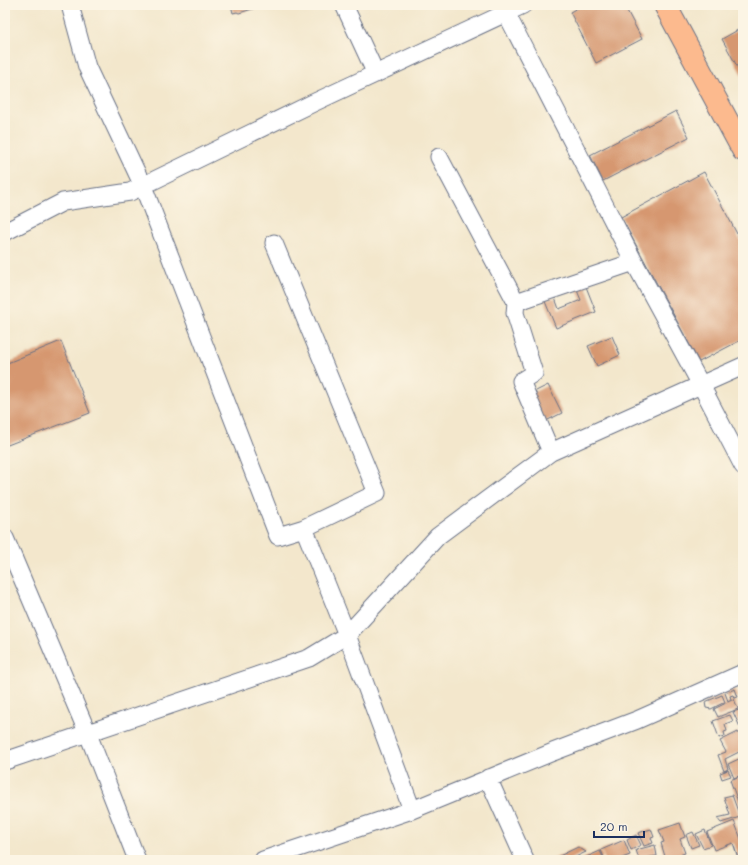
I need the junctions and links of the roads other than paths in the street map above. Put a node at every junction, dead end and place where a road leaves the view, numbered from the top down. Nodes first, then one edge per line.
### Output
1 (70, 5) edge
2 (344, 5) edge
3 (523, 5) edge
4 (665, 5) edge
5 (505, 9) edge
6 (376, 74) junction
7 (743, 150) edge
8 (439, 157) dead end
9 (143, 186) junction
10 (5, 232) edge
11 (274, 243) dead end
12 (634, 262) junction
13 (516, 302) junction
14 (743, 366) edge
15 (701, 385) junction
16 (551, 452) junction
17 (743, 466) edge
18 (304, 528) junction
19 (5, 538) edge
20 (347, 635) junction
21 (743, 673) edge
22 (88, 734) junction
23 (5, 761) edge
24 (488, 778) junction
25 (412, 810) junction
26 (271, 859) edge
27 (137, 860) edge
28 (525, 860) edge

1 - 9 street
2 - 6 street
3 - 5 street
4 - 7 main road
5 - 6 street
5 - 12 street
6 - 9 street
8 - 13 street
9 - 10 street
9 - 18 street
11 - 18 street
12 - 13 street
12 - 15 street
13 - 16 street
14 - 15 street
15 - 16 street
15 - 17 street
16 - 20 street
18 - 20 street
19 - 22 street
20 - 22 street
20 - 25 street
21 - 24 street
22 - 23 street
22 - 27 street
24 - 25 street
24 - 28 street
25 - 26 street

